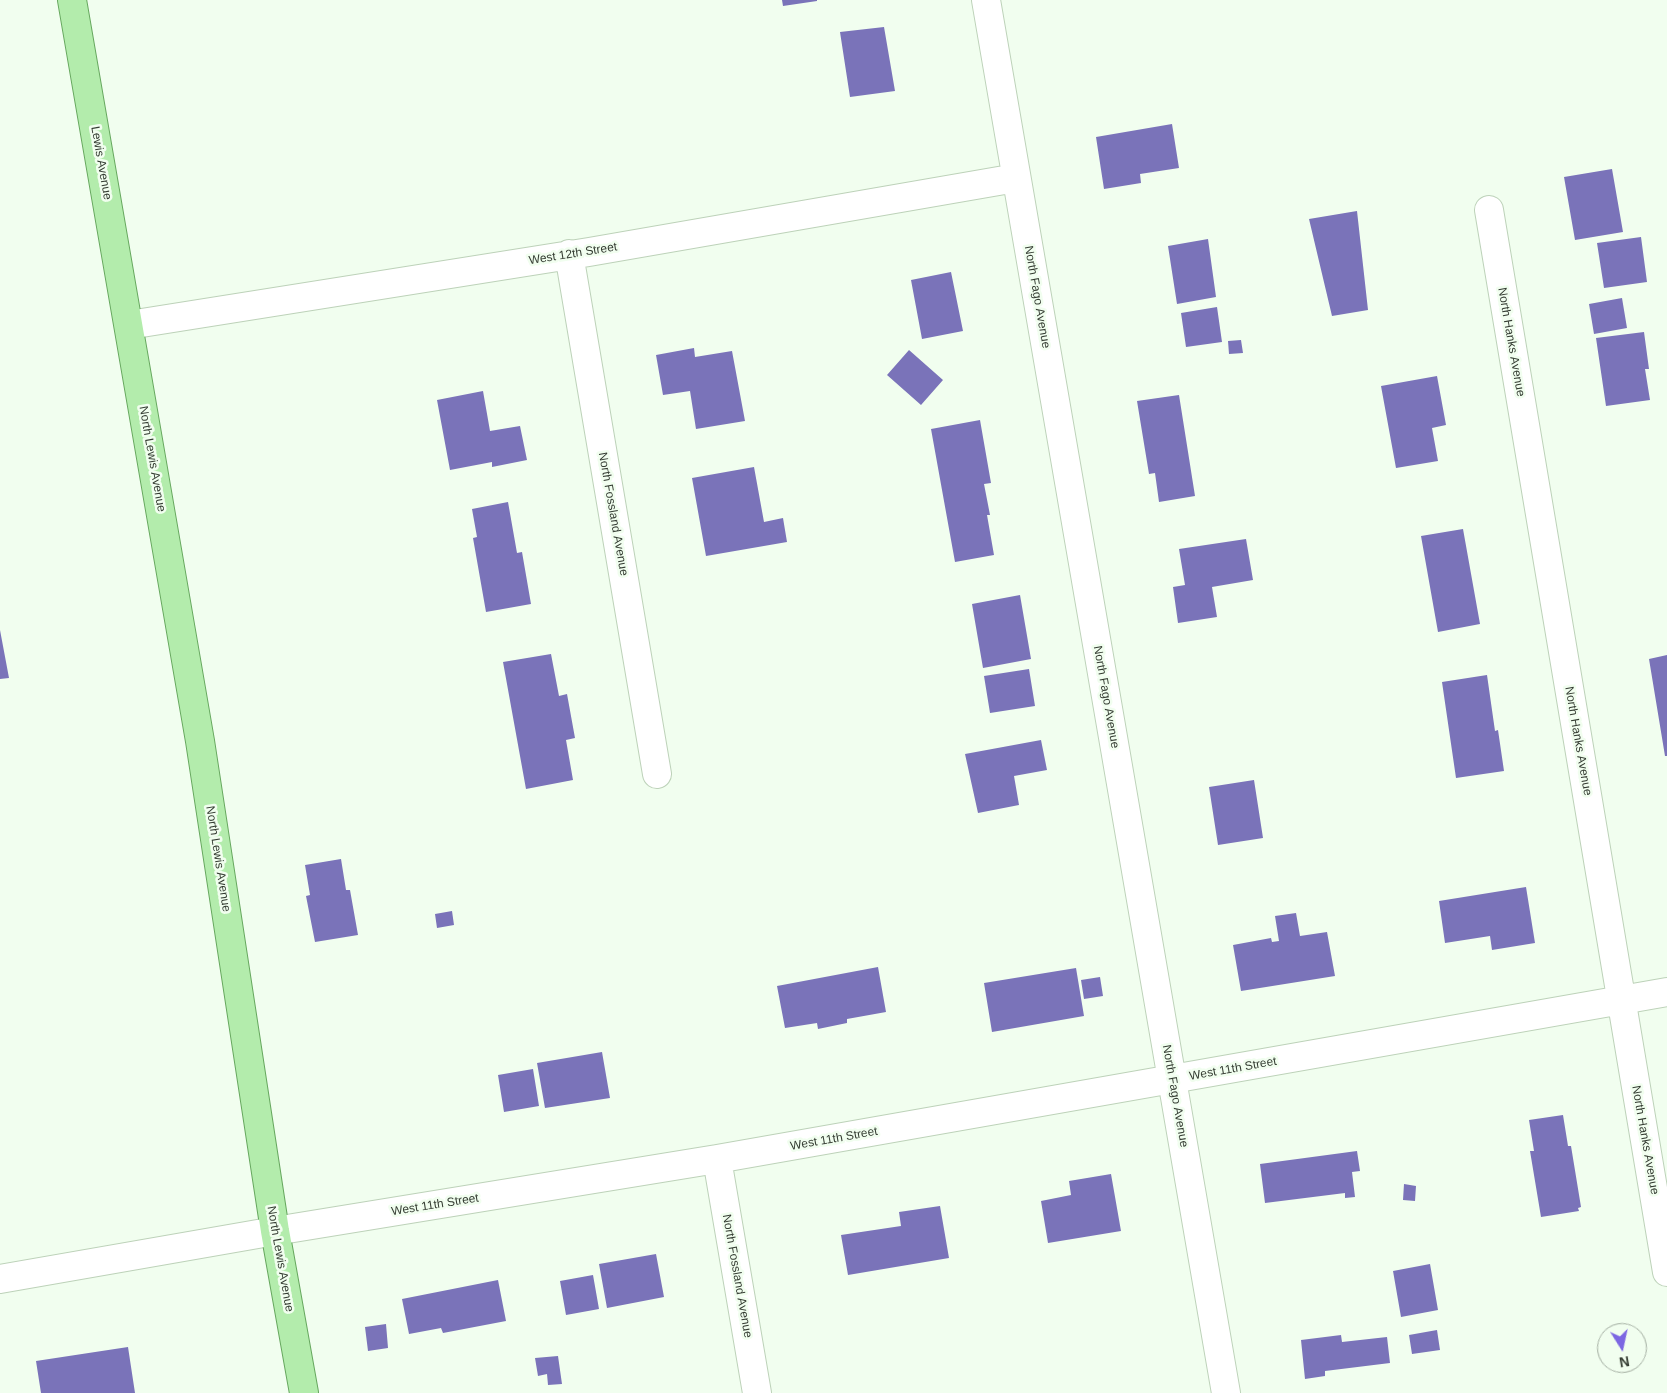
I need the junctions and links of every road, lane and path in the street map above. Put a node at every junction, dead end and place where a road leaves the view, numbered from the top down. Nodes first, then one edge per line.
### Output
1 (72, 0) edge
2 (986, 0) edge
3 (1016, 178) junction
4 (1489, 210) dead end
5 (569, 254) junction
6 (129, 325) junction
7 (657, 774) dead end
8 (1667, 992) edge
9 (1621, 999) junction
10 (1172, 1080) junction
11 (717, 1159) junction
12 (275, 1231) junction
13 (1667, 1272) edge
14 (0, 1279) edge
15 (304, 1393) edge
16 (757, 1393) edge
17 (1226, 1393) edge

1 - 6 main road, Lewis Avenue
2 - 3 street, North Fago Avenue
3 - 5 street, West 12th Street
3 - 10 street, North Fago Avenue
4 - 9 street, North Hanks Avenue
5 - 6 street, West 12th Street
5 - 7 street, North Fossland Avenue
6 - 12 main road, North Lewis Avenue
8 - 9 street, West 11th Street
9 - 10 street, West 11th Street
9 - 13 street, North Hanks Avenue
10 - 11 street, West 11th Street
10 - 17 street, North Fago Avenue
11 - 12 street, West 11th Street
11 - 16 street, North Fossland Avenue
12 - 14 street, West 11th Street
12 - 15 main road, North Lewis Avenue

